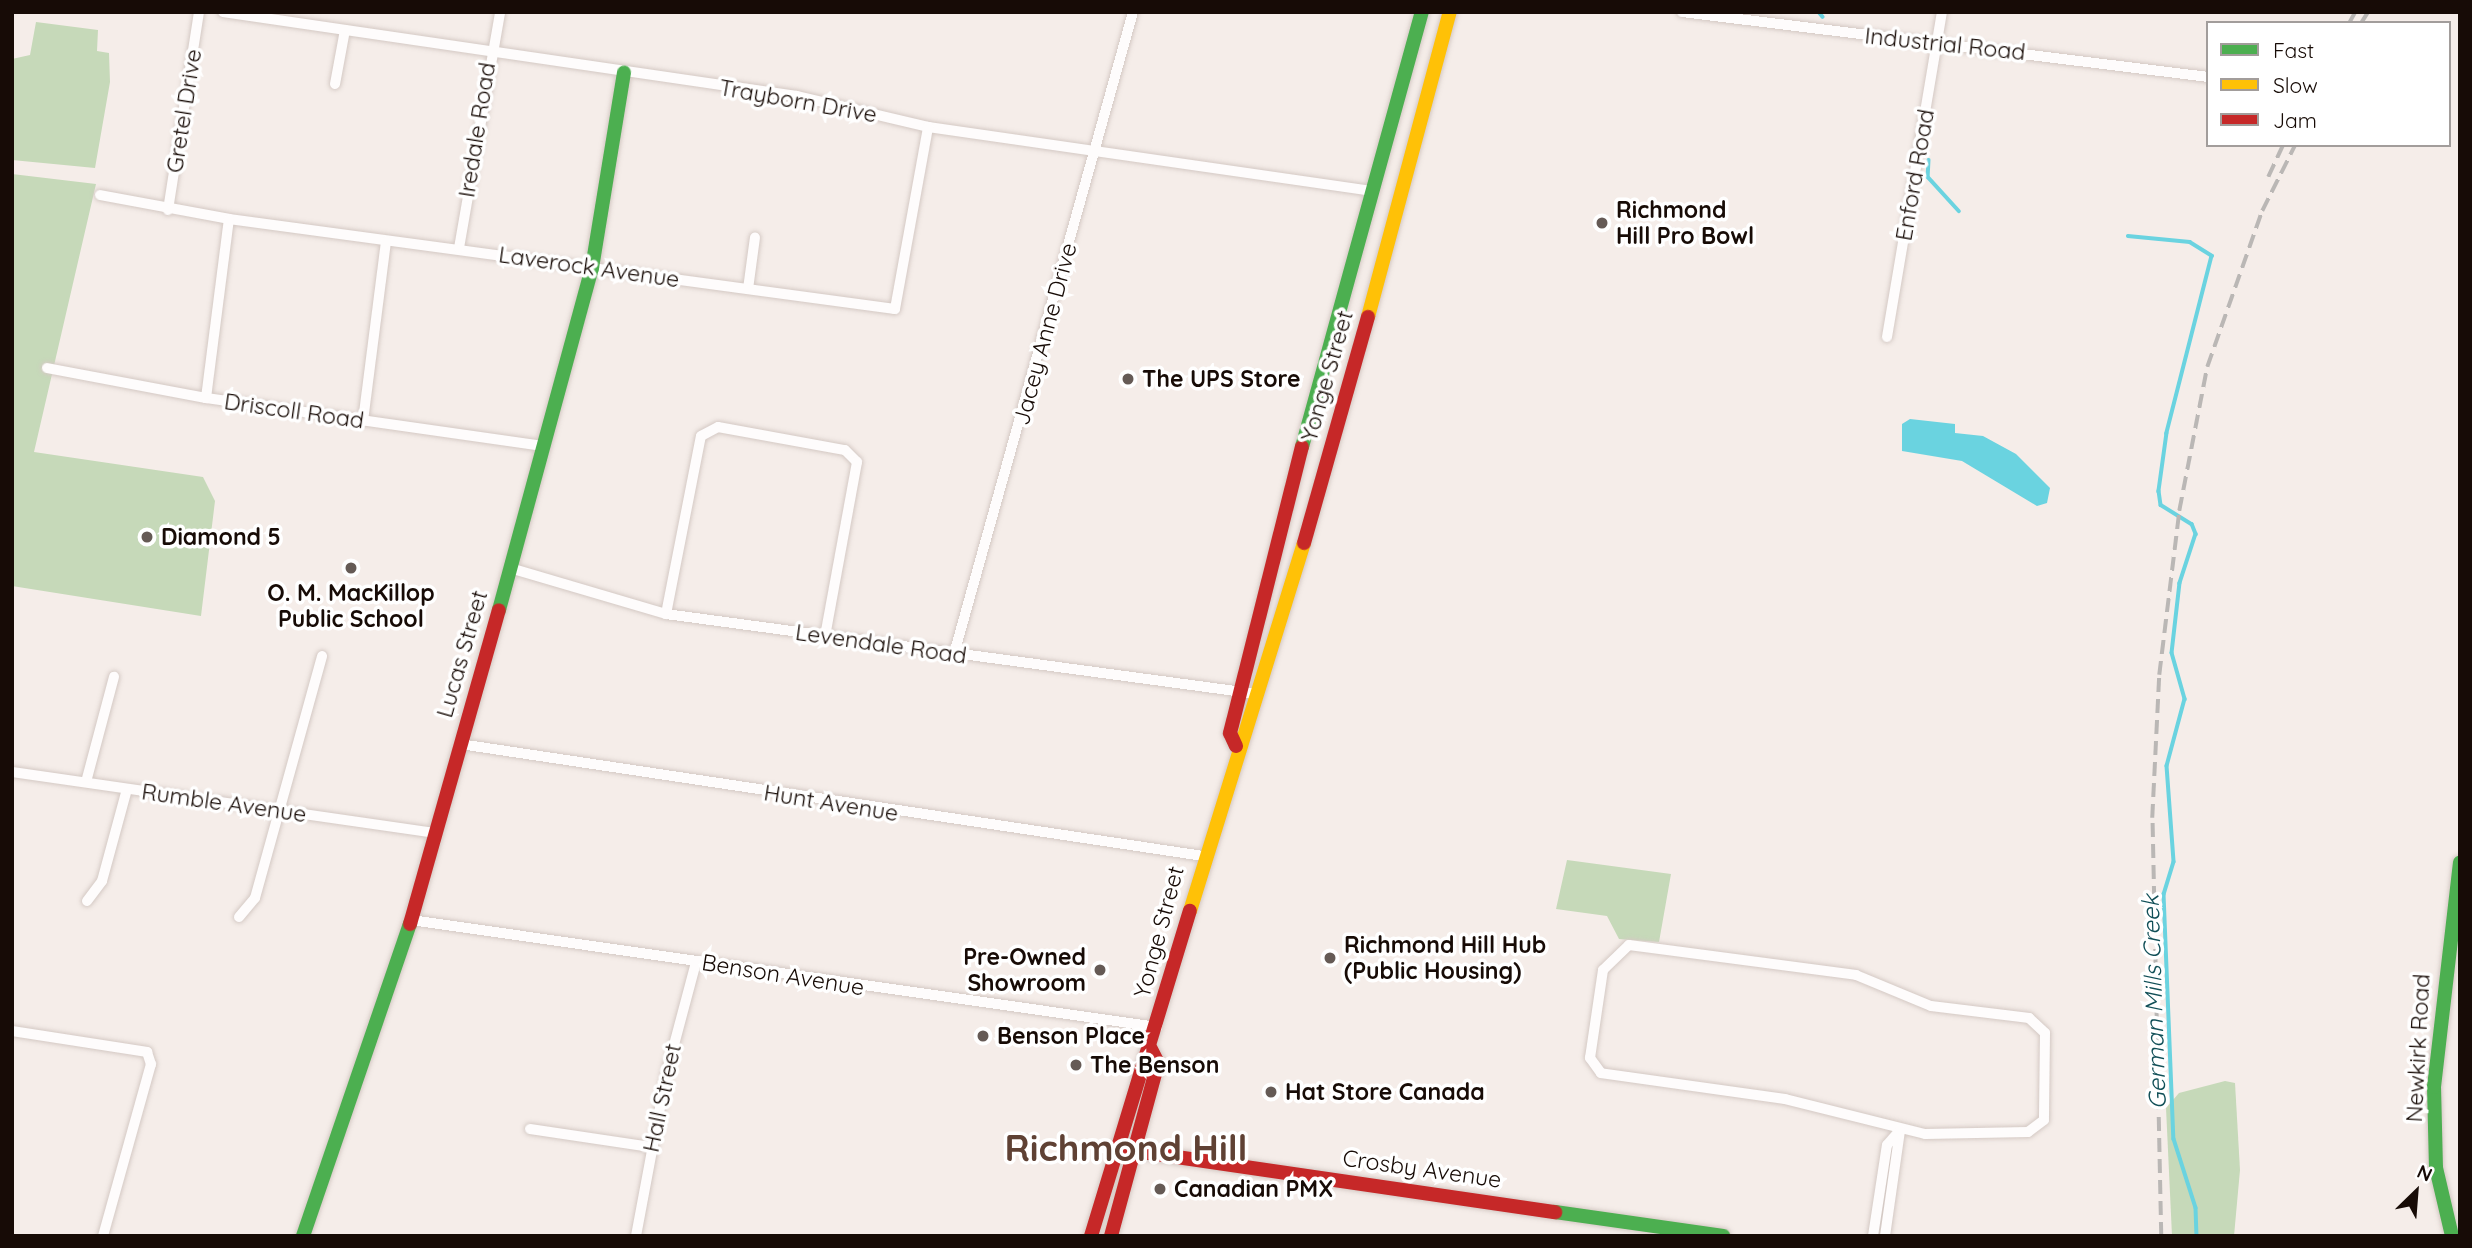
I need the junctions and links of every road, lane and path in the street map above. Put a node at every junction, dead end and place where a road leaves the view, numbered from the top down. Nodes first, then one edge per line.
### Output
1 (199, 12) edge
2 (223, 12) edge
3 (500, 12) edge
4 (1133, 12) edge
5 (1422, 12) edge
6 (1450, 12) edge
7 (1682, 12) edge
8 (1942, 12) edge
9 (345, 30) junction
10 (1937, 44) junction
11 (489, 52) junction
12 (624, 73) junction
13 (2206, 77) edge
14 (335, 85) dead end
15 (928, 127) junction
16 (1093, 152) junction
17 (1373, 191) junction
18 (100, 195) dead end
19 (168, 210) junction
20 (229, 219) junction
21 (755, 237) dead end
22 (386, 241) junction
23 (459, 248) junction
24 (592, 268) junction
25 (748, 289) junction
26 (1887, 337) dead end
27 (47, 368) dead end
28 (206, 398) junction
29 (363, 421) junction
30 (541, 446) junction
31 (510, 568) junction
32 (666, 614) junction
33 (825, 636) junction
34 (954, 654) junction
35 (323, 656) dead end
36 (114, 677) dead end
37 (1240, 691) junction
38 (1258, 694) junction
39 (460, 744) junction
40 (1236, 746) junction
41 (12, 772) edge
42 (86, 782) junction
43 (127, 789) junction
44 (281, 811) junction
45 (435, 833) junction
46 (1203, 856) junction
47 (2460, 862) edge
48 (87, 901) dead end
49 (239, 917) dead end
50 (411, 920) junction
51 (2455, 937) edge
52 (696, 962) junction
53 (1157, 1027) junction
54 (12, 1031) edge
55 (1151, 1049) junction
56 (530, 1129) dead end
57 (1900, 1130) junction
58 (651, 1147) junction
59 (1115, 1148) junction
60 (1135, 1149) junction
61 (1879, 1189) junction
62 (1893, 1190) junction
63 (103, 1236) edge
64 (303, 1236) edge
65 (636, 1236) edge
66 (1091, 1236) edge
67 (1111, 1236) edge
68 (1723, 1236) edge
69 (1873, 1236) edge
70 (1885, 1236) edge
71 (2452, 1236) edge

1 - 19 street, Gretel Drive
2 - 9 street, Trayborn Drive
3 - 11 street, Iredale Road
4 - 16 street, Jacey Anne Drive
5 - 17 main road, Yonge Street
6 - 38 main road, Yonge Street
7 - 10 street, Industrial Road
8 - 10 street, Enford Road
9 - 11 street, Trayborn Drive
9 - 14 street
10 - 13 street, Industrial Road
10 - 26 street, Enford Road
11 - 12 street, Trayborn Drive
11 - 23 street, Iredale Road
12 - 15 street, Trayborn Drive
12 - 24 main road, Lucas Street
15 - 16 street, Trayborn Drive
15 - 25 street, Laverock Avenue
16 - 17 street, Trayborn Drive
16 - 34 street, Jacey Anne Drive
17 - 37 main road, Yonge Street
18 - 19 street, Laverock Avenue
19 - 20 street, Laverock Avenue
20 - 22 street, Laverock Avenue
20 - 28 street
21 - 25 street
22 - 23 street, Laverock Avenue
22 - 29 street
23 - 24 street, Laverock Avenue
24 - 25 street, Laverock Avenue
24 - 30 main road, Lucas Street
27 - 28 street, Driscoll Road
28 - 29 street, Driscoll Road
29 - 30 street, Driscoll Road
30 - 31 main road, Lucas Street
31 - 32 street, Levendale Road
31 - 39 main road, Lucas Street
32 - 33 street, Levendale Road
32 - 33 street
33 - 34 street, Levendale Road
34 - 37 street, Levendale Road
35 - 44 street
36 - 42 street
37 - 38 street, Levendale Road
37 - 40 main road, Yonge Street
38 - 40 main road, Yonge Street
39 - 45 main road, Lucas Street
39 - 46 street, Hunt Avenue
40 - 46 main road, Yonge Street
41 - 42 street, Rumble Avenue
42 - 43 street, Rumble Avenue
43 - 44 street, Rumble Avenue
43 - 48 street
44 - 45 street, Rumble Avenue
44 - 49 street
45 - 50 main road, Lucas Street
46 - 53 main road, Yonge Street
47 - 51 main road, Newkirk Road
50 - 52 street, Benson Avenue
50 - 64 main road, Lucas Street
51 - 71 main road, Newkirk Road
52 - 53 street, Benson Avenue
52 - 58 street, Hall Street
53 - 55 main road, Yonge Street
54 - 63 street
55 - 59 main road, Yonge Street
55 - 60 main road, Yonge Street
56 - 58 street
57 - 57 street
57 - 61 street
57 - 62 street
58 - 65 street, Hall Street
59 - 60 main road, Crosby Avenue
59 - 66 main road, Yonge Street
60 - 67 main road, Yonge Street
60 - 68 main road, Crosby Avenue
61 - 62 street
61 - 69 street
62 - 70 street

